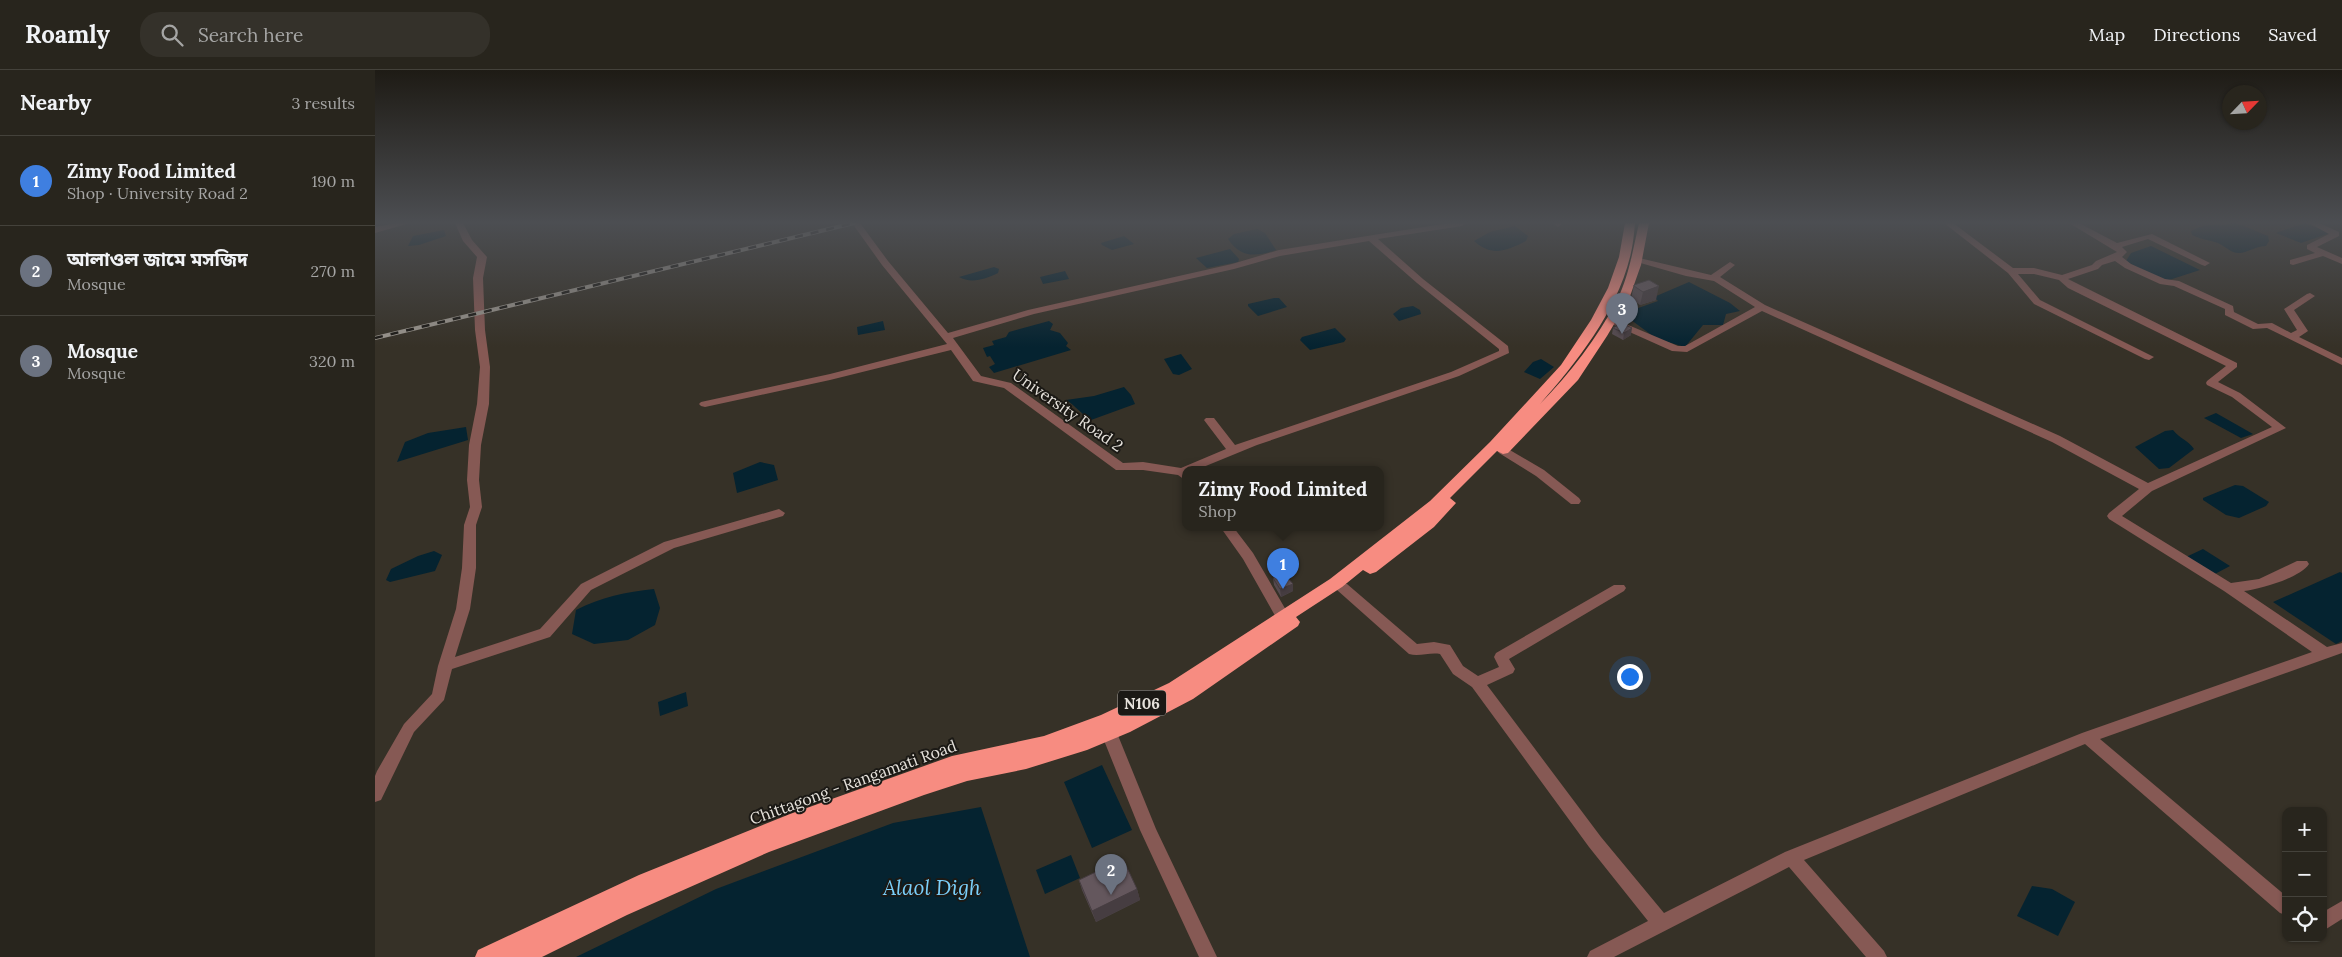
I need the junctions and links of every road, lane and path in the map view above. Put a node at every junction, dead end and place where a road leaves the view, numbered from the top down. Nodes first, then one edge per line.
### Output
1 (481, 264) edge
2 (889, 264) edge
3 (1240, 264) edge
4 (1402, 264) edge
5 (1623, 264) edge
6 (1634, 264) edge
7 (1652, 264) edge
8 (2002, 264) edge
9 (2091, 264) edge
10 (2127, 264) edge
11 (1730, 266) dead end
12 (2011, 271) junction
13 (1714, 278) junction
14 (2063, 278) junction
15 (2310, 296) dead end
16 (1762, 307) junction
17 (1610, 321) junction
18 (2291, 337) junction
19 (950, 341) junction
20 (2149, 357) dead end
21 (2342, 362) edge
22 (705, 404) dead end
23 (1210, 420) dead end
24 (1233, 450) junction
25 (1503, 450) junction
26 (1198, 466) edge
27 (1182, 472) edge
28 (2148, 488) junction
29 (1575, 501) dead end
30 (779, 513) dead end
31 (1229, 531) edge
32 (2302, 564) dead end
33 (1342, 587) junction
34 (1619, 588) dead end
35 (2229, 588) junction
36 (1283, 617) junction
37 (2342, 648) edge
38 (2325, 653) junction
39 (445, 666) junction
40 (1477, 682) junction
41 (1109, 733) junction
42 (2087, 737) junction
43 (375, 795) edge
44 (1791, 857) junction
45 (2282, 903) edge
46 (2342, 909) edge
47 (2327, 919) edge
48 (1661, 923) junction
49 (486, 957) edge
50 (519, 957) edge
51 (1208, 957) edge
52 (1595, 957) edge
53 (1878, 957) edge

1 - 39 street
2 - 19 street, University Road 2
3 - 19 street
4 - 24 street
5 - 36 highway, Chittagong - Rangamati Road / N106
6 - 17 highway, Chittagong - Rangamati Road / N106
7 - 13 street
8 - 12 street
9 - 14 street
10 - 18 street
11 - 13 street
12 - 14 street
12 - 20 street
13 - 16 street
14 - 28 street
15 - 18 street
16 - 17 street
16 - 28 street
17 - 25 highway, Chittagong - Rangamati Road / N106
18 - 21 street
19 - 22 street
19 - 27 street, University Road 2
23 - 24 street
24 - 26 street
25 - 29 street
25 - 33 highway, Chittagong - Rangamati Road / N106
28 - 35 street
30 - 39 street
31 - 36 street
32 - 35 street
33 - 40 street
33 - 41 highway, Chittagong - Rangamati Road / N106
34 - 40 street
35 - 38 street
36 - 49 highway, Chittagong - Rangamati Road / N106
37 - 38 street
38 - 42 street
39 - 43 street
40 - 48 street
41 - 50 highway, Chittagong - Rangamati Road / N106
41 - 51 street
42 - 44 street
42 - 45 street
44 - 48 street
44 - 53 street
46 - 47 street
48 - 52 street

